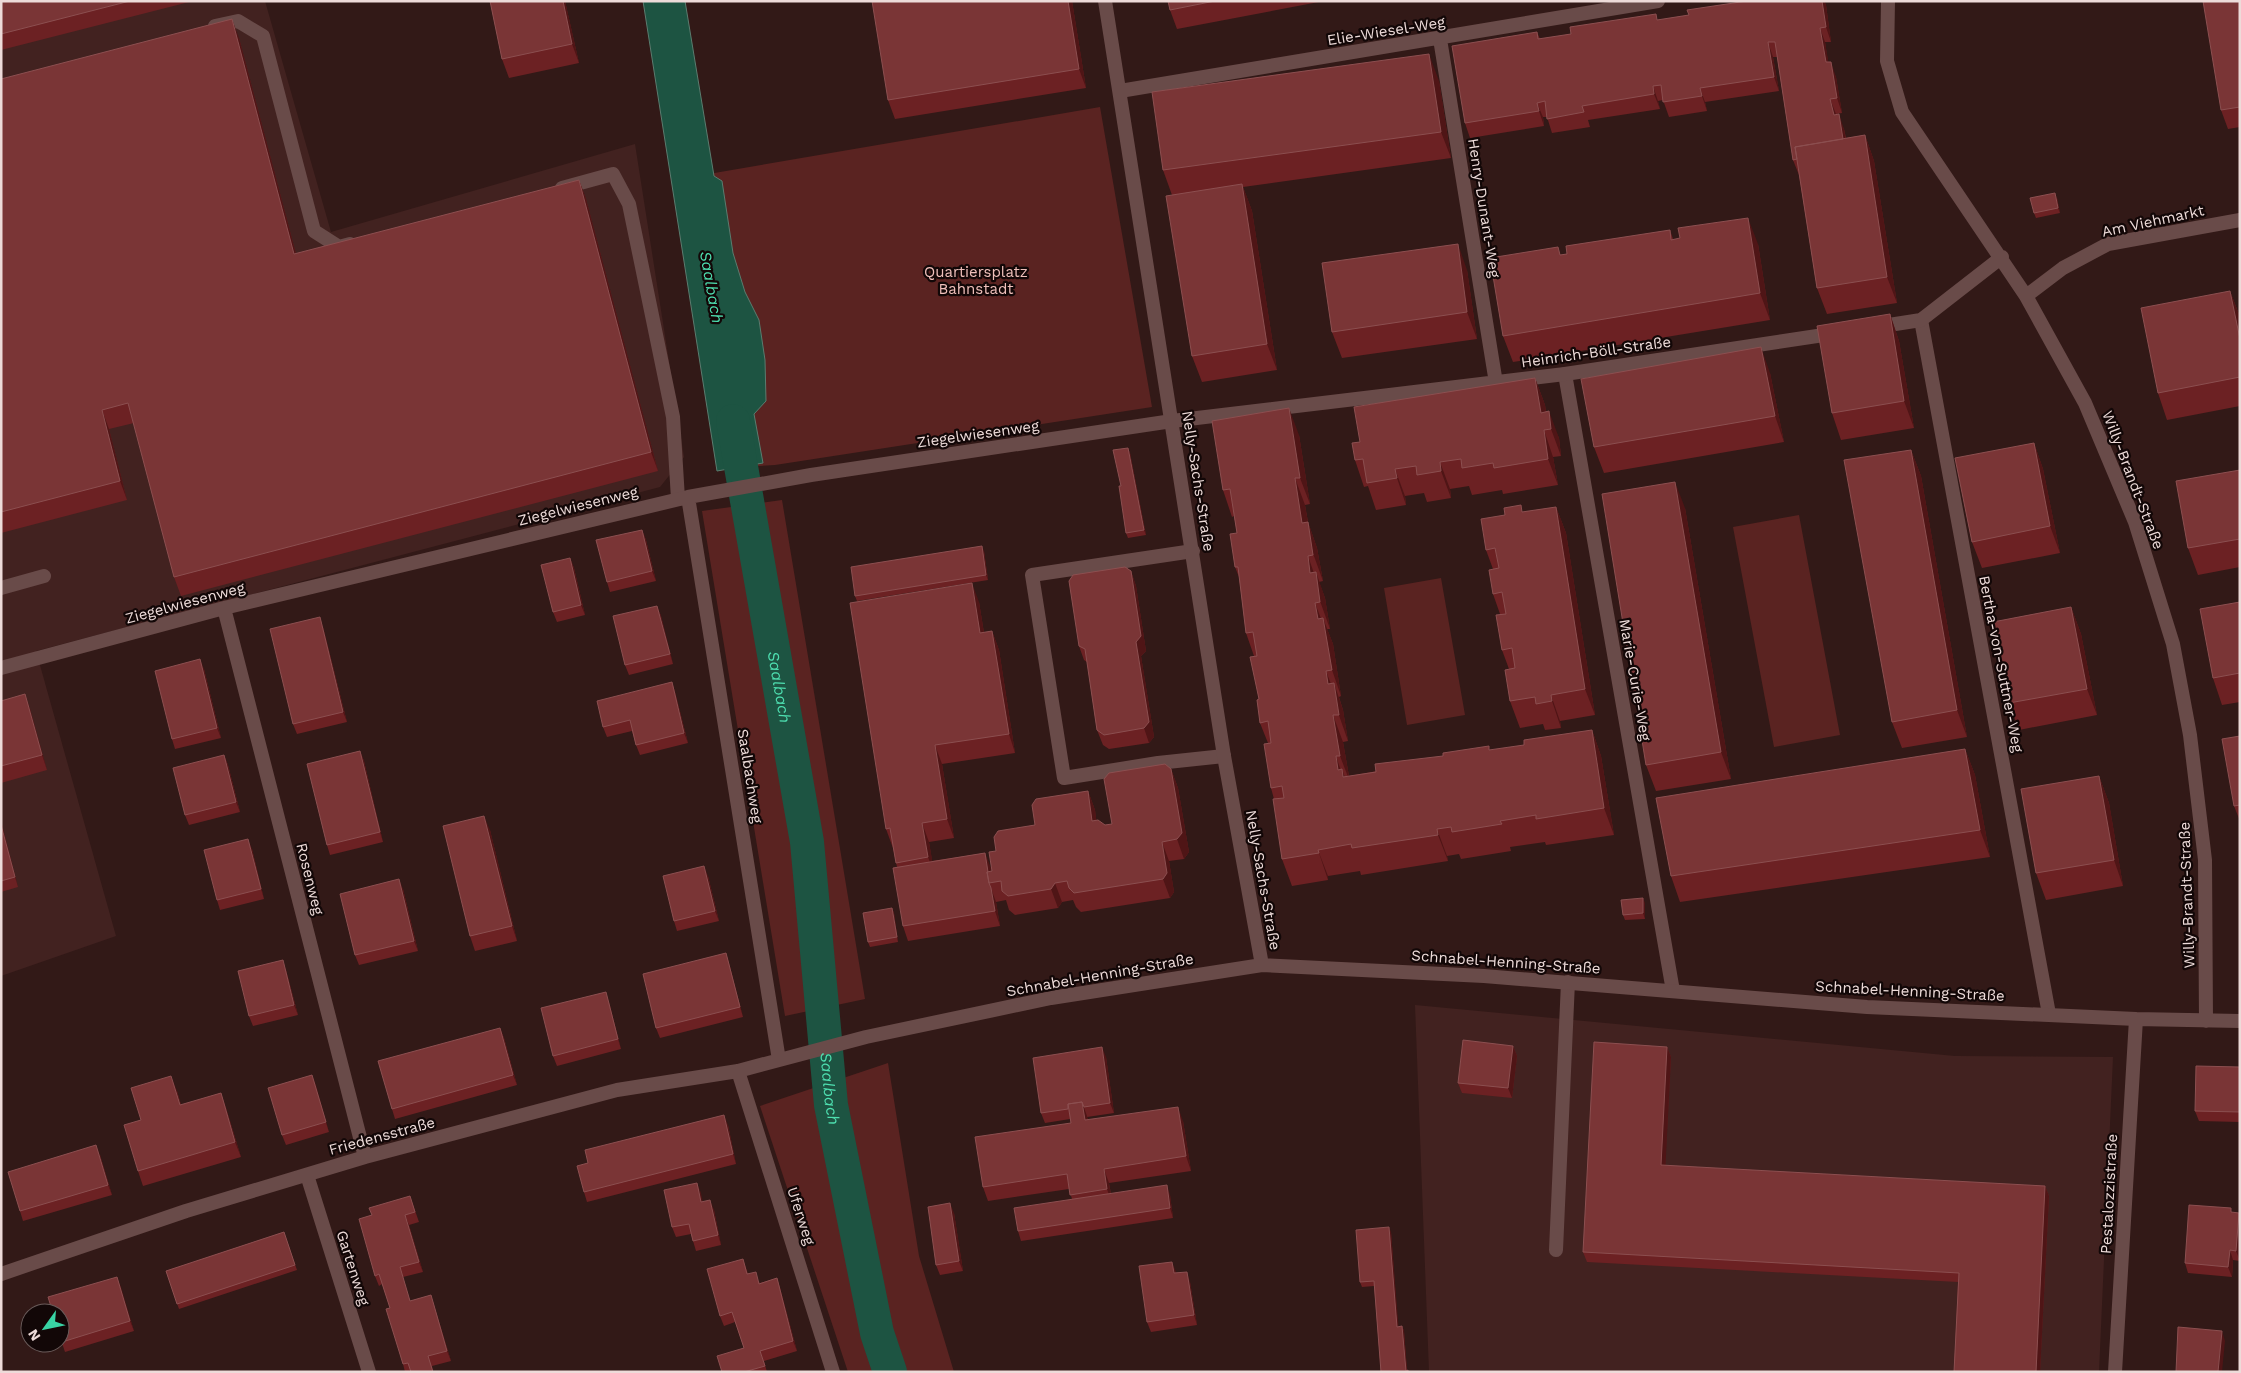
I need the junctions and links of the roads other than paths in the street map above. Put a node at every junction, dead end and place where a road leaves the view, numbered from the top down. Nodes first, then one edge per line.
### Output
1 (1105, 1) edge
2 (1658, 1) edge
3 (1888, 1) edge
4 (200, 29) edge
5 (1440, 39) junction
6 (1120, 91) junction
7 (549, 191) edge
8 (2240, 220) edge
9 (368, 239) edge
10 (2002, 257) junction
11 (2026, 296) junction
12 (1920, 320) junction
13 (1565, 374) junction
14 (1496, 383) junction
15 (1172, 421) junction
16 (688, 497) junction
17 (1193, 551) junction
18 (44, 576) dead end
19 (1, 588) edge
20 (224, 608) junction
21 (1, 668) edge
22 (1224, 756) junction
23 (1262, 966) junction
24 (1568, 982) junction
25 (1673, 991) junction
26 (2049, 1014) junction
27 (2136, 1019) junction
28 (2206, 1021) junction
29 (2240, 1021) edge
30 (779, 1060) junction
31 (738, 1071) junction
32 (365, 1157) junction
33 (307, 1174) junction
34 (1556, 1250) dead end
35 (1, 1274) edge
36 (369, 1372) edge
37 (833, 1372) edge
38 (2115, 1372) edge

1 - 6 street, Nelly-Sachs-Straße
2 - 5 street, Elie-Wiesel-Weg
3 - 10 street, Willy-Brandt-Straße
4 - 9 street
5 - 6 street, Elie-Wiesel-Weg
5 - 14 street, Henry-Dunant-Weg
6 - 15 street, Nelly-Sachs-Straße
7 - 16 street, Saalbachweg
8 - 11 street, Am Viehmarkt
10 - 11 street, Willy-Brandt-Straße
10 - 12 street, Heinrich-Böll-Straße
11 - 28 street, Willy-Brandt-Straße
12 - 13 street, Heinrich-Böll-Straße
12 - 26 street, Bertha-von-Suttner-Weg
13 - 14 street, Heinrich-Böll-Straße
13 - 25 street, Marie-Curie-Weg
14 - 15 street, Heinrich-Böll-Straße
15 - 16 street, Ziegelwiesenweg
15 - 17 street, Nelly-Sachs-Straße
16 - 20 street, Ziegelwiesenweg
16 - 30 street, Saalbachweg
17 - 22 street, Nelly-Sachs-Straße
17 - 22 street
18 - 19 street
20 - 21 street, Ziegelwiesenweg
20 - 32 street, Rosenweg
22 - 23 street, Nelly-Sachs-Straße
23 - 24 street, Schnabel-Henning-Straße
23 - 30 street, Schnabel-Henning-Straße
24 - 25 street, Schnabel-Henning-Straße
24 - 34 street
25 - 26 street, Schnabel-Henning-Straße
26 - 27 street, Schnabel-Henning-Straße
27 - 28 street, Schnabel-Henning-Straße
27 - 38 street, Pestalozzistraße
28 - 29 street, Schnabel-Henning-Straße
30 - 31 street, Friedensstraße
31 - 32 street, Friedensstraße
31 - 37 street, Uferweg
32 - 33 street, Friedensstraße
33 - 35 street, Friedensstraße
33 - 36 street, Gartenweg

